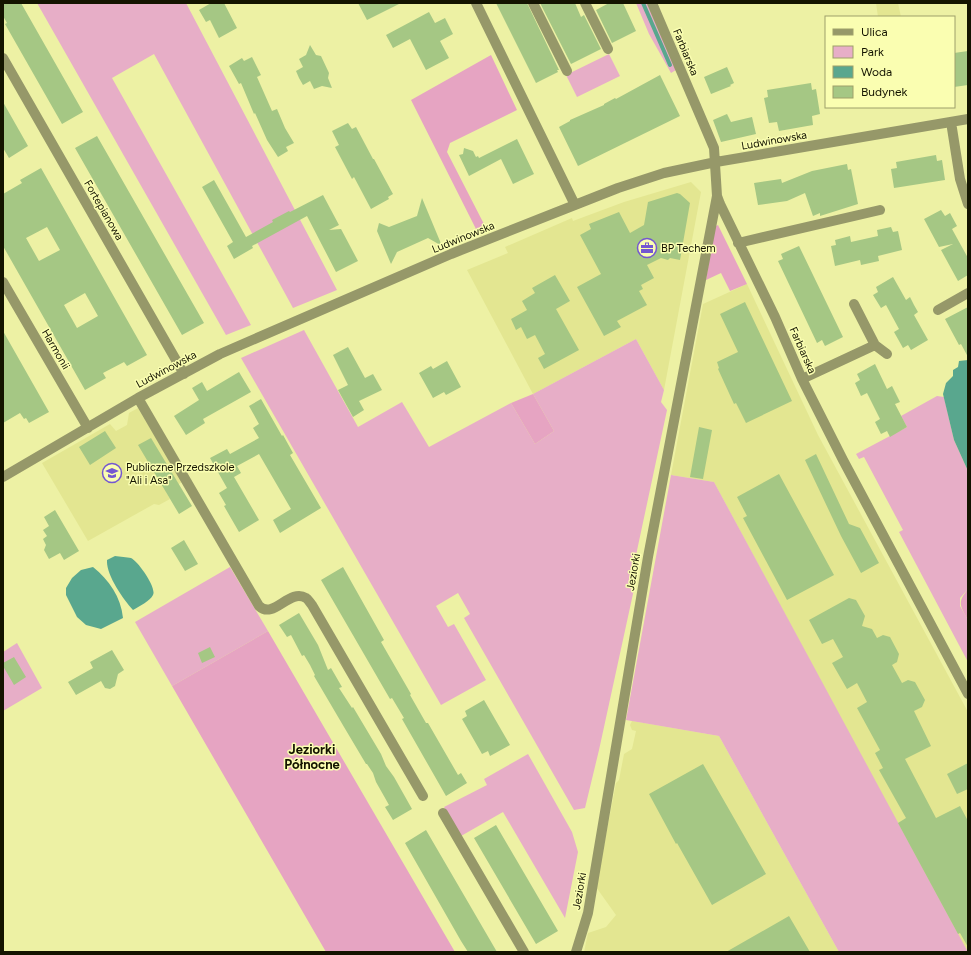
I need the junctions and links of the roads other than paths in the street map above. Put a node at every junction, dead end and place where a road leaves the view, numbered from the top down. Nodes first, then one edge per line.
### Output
1 (476, 3) edge
2 (533, 3) edge
3 (585, 3) edge
4 (652, 3) edge
5 (608, 49) dead end
6 (3, 58) edge
7 (567, 71) dead end
8 (968, 120) edge
9 (951, 122) junction
10 (716, 162) junction
11 (717, 196) junction
12 (968, 204) edge
13 (575, 205) junction
14 (880, 210) dead end
15 (738, 243) junction
16 (3, 282) edge
17 (968, 293) edge
18 (854, 304) dead end
19 (938, 310) dead end
20 (875, 345) junction
21 (887, 354) dead end
22 (184, 374) junction
23 (802, 379) junction
24 (138, 398) junction
25 (88, 428) junction
26 (3, 477) edge
27 (968, 694) edge
28 (424, 796) dead end
29 (442, 813) dead end
30 (524, 952) edge
31 (576, 952) edge

1 - 13 street
2 - 7 street
3 - 5 street
4 - 10 street, Farbiarska
6 - 22 street, Fortepianowa
8 - 9 street, Ludwinowska
9 - 10 street, Ludwinowska
9 - 12 street
10 - 11 street, Farbiarska
10 - 13 street, Ludwinowska
11 - 15 street, Farbiarska
11 - 31 street, Jeziorki
13 - 22 street, Ludwinowska
14 - 15 street
15 - 23 street, Farbiarska
16 - 25 street, Harmonii
17 - 19 street
18 - 20 street
20 - 21 street
20 - 23 street
22 - 24 street, Ludwinowska
23 - 27 street, Farbiarska
24 - 25 street, Ludwinowska
24 - 28 street
25 - 26 street, Ludwinowska
29 - 30 street

